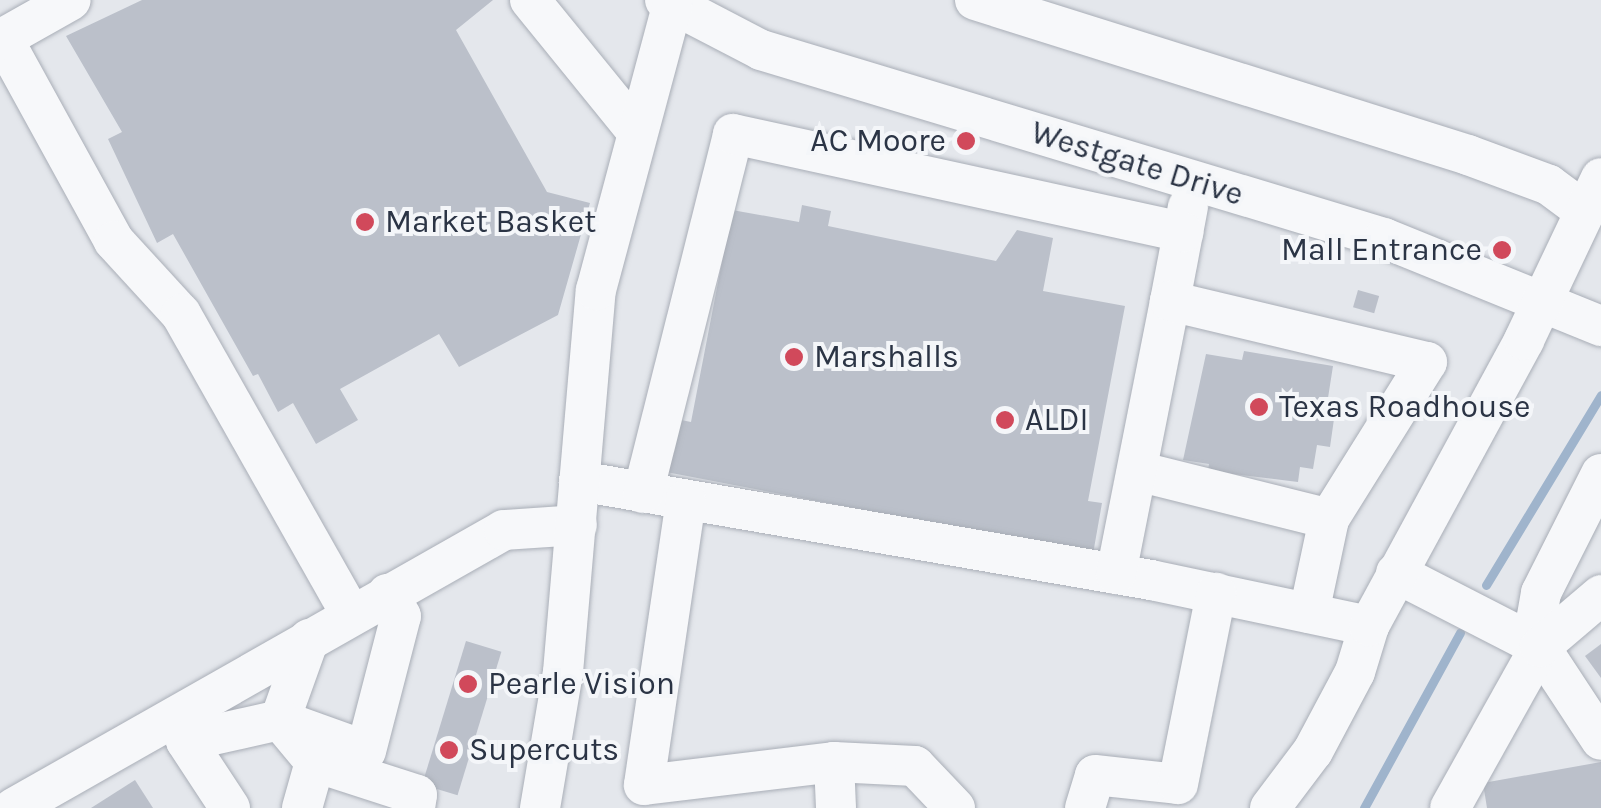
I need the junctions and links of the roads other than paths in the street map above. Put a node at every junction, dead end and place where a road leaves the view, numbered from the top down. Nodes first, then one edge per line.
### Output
1 (71, 0) edge
2 (530, 0) edge
3 (975, 0) edge
4 (669, 3) edge
5 (2, 40) edge
6 (635, 129) junction
7 (1193, 180) junction
8 (1592, 194) edge
9 (1183, 232) junction
10 (1170, 301) junction
11 (1542, 301) junction
12 (1601, 326) edge
13 (1137, 472) junction
14 (1601, 474) edge
15 (580, 482) junction
16 (643, 492) junction
17 (686, 500) junction
18 (1330, 519) junction
19 (577, 525) junction
20 (1396, 573) junction
21 (1116, 574) junction
22 (1216, 593) junction
23 (388, 594) junction
24 (1601, 595) edge
25 (568, 602) junction
26 (1309, 612) junction
27 (351, 615) junction
28 (1370, 626) junction
29 (309, 639) junction
30 (1540, 647) junction
31 (280, 720) junction
32 (179, 729) junction
33 (1601, 740) edge
34 (315, 762) junction
35 (834, 762) junction
36 (915, 766) junction
37 (632, 797) edge
38 (416, 802) edge
39 (1453, 806) edge
40 (14, 808) edge
41 (230, 808) edge
42 (302, 808) edge
43 (540, 808) edge
44 (563, 808) edge
45 (836, 808) edge
46 (909, 808) edge
47 (956, 808) edge
48 (1085, 808) edge
49 (1270, 808) edge

1 - 5 street
2 - 6 street
3 - 8 street
4 - 6 street, Westgate Drive
4 - 7 street, Westgate Drive
5 - 27 street
6 - 15 street, Westgate Drive
7 - 9 street
7 - 11 street, Westgate Drive
8 - 11 street
9 - 10 street
9 - 16 street
10 - 13 street
10 - 18 street
11 - 12 street, Westgate Drive
11 - 20 street
13 - 18 street
13 - 21 street
14 - 30 street
15 - 16 street
15 - 19 street, Westgate Drive
16 - 17 street
17 - 21 street
17 - 37 street
18 - 26 street
19 - 23 street
19 - 25 street, Westgate Drive
20 - 28 street
20 - 30 street
21 - 22 street
22 - 26 street
22 - 48 street
23 - 27 street
23 - 31 street
24 - 30 street
25 - 43 street, Westgate Drive
25 - 44 street
26 - 28 street
27 - 29 street
28 - 49 street
29 - 31 street
29 - 32 street
30 - 33 street
30 - 39 street
31 - 32 street
31 - 34 street
32 - 40 street
32 - 41 street
34 - 38 street
34 - 42 street
35 - 36 street
35 - 37 street
35 - 45 street
36 - 46 street
36 - 47 street

